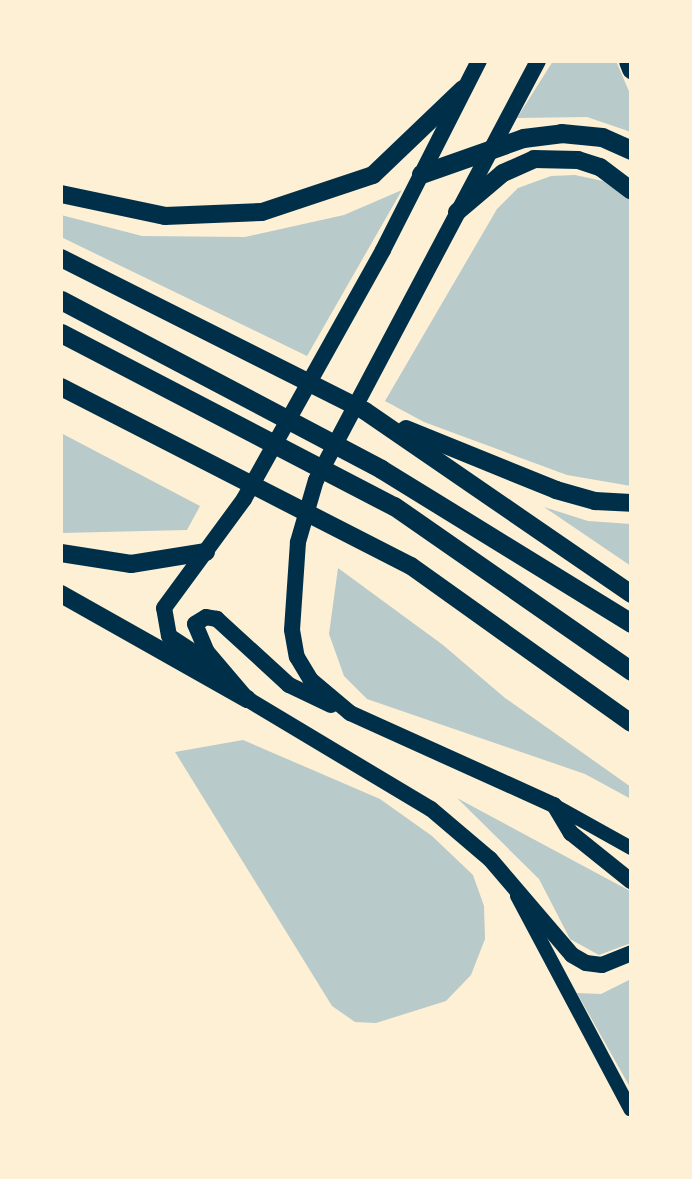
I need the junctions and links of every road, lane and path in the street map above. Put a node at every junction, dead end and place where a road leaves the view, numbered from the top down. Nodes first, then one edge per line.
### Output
1 (479, 61) edge
2 (538, 61) edge
3 (628, 61) edge
4 (631, 69) edge
5 (463, 89) junction
6 (631, 150) edge
7 (486, 153) junction
8 (421, 174) junction
9 (631, 190) edge
10 (61, 194) edge
11 (457, 212) junction
12 (61, 258) edge
13 (61, 300) edge
14 (61, 333) edge
15 (61, 387) edge
16 (375, 417) junction
17 (631, 503) edge
18 (210, 547) junction
19 (61, 553) edge
20 (61, 594) edge
21 (631, 594) edge
22 (631, 623) edge
23 (631, 670) edge
24 (224, 672) junction
25 (247, 699) junction
26 (350, 713) junction
27 (631, 723) edge
28 (554, 805) junction
29 (631, 848) edge
30 (631, 881) edge
31 (513, 888) junction
32 (631, 953) edge
33 (631, 1110) edge

1 - 5 main road
2 - 7 main road
3 - 4 highway
5 - 8 main road
5 - 10 highway
6 - 7 highway
7 - 8 highway
7 - 11 main road
8 - 18 main road
9 - 11 highway
11 - 26 main road
12 - 16 highway
13 - 22 highway
14 - 23 highway
15 - 27 highway
16 - 17 highway
16 - 21 highway
18 - 19 highway
18 - 24 main road
20 - 25 highway
24 - 25 main road
24 - 26 main road
25 - 31 main road
26 - 28 main road
28 - 29 main road
28 - 30 main road
31 - 32 main road
31 - 33 main road

